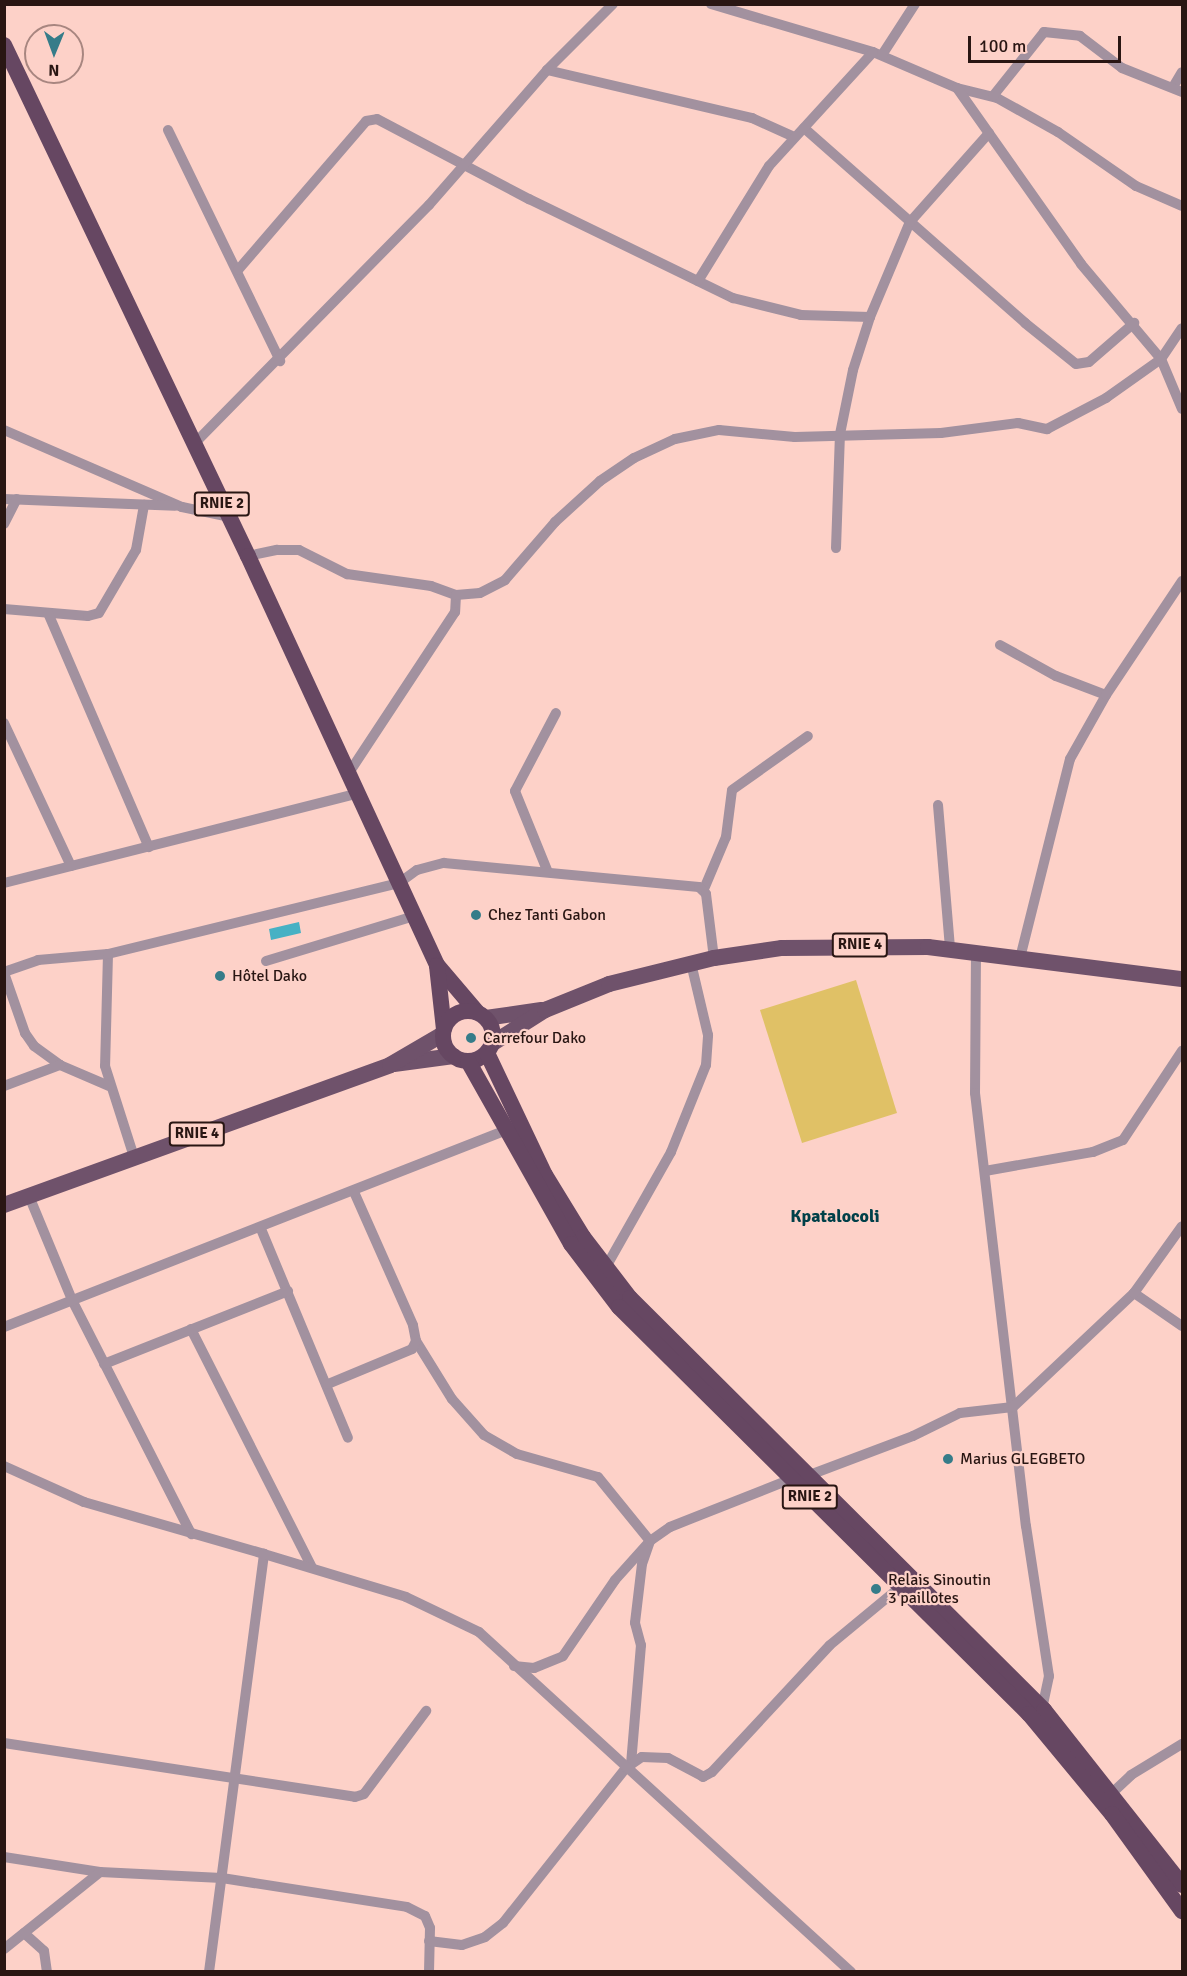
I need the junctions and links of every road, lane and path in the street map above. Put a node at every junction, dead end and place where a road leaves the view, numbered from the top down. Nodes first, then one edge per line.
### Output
1 (613, 4) edge
2 (711, 4) edge
3 (915, 4) edge
4 (4, 45) edge
5 (878, 53) junction
6 (547, 70) junction
7 (1182, 72) edge
8 (957, 88) junction
9 (1178, 89) edge
10 (993, 96) junction
11 (804, 128) junction
12 (168, 130) dead end
13 (988, 133) junction
14 (794, 137) junction
15 (467, 165) junction
16 (1182, 206) edge
17 (910, 222) junction
18 (238, 270) junction
19 (698, 281) junction
20 (870, 317) junction
21 (1134, 323) junction
22 (1182, 328) edge
23 (1161, 359) junction
24 (280, 361) junction
25 (1182, 409) edge
26 (4, 430) edge
27 (840, 434) junction
28 (193, 445) junction
29 (4, 499) edge
30 (17, 500) junction
31 (144, 505) junction
32 (182, 507) junction
33 (229, 517) junction
34 (4, 524) edge
35 (836, 548) dead end
36 (248, 556) junction
37 (1182, 581) edge
38 (456, 595) junction
39 (4, 609) edge
40 (48, 613) junction
41 (1000, 645) dead end
42 (1106, 695) junction
43 (556, 713) dead end
44 (4, 723) edge
45 (808, 736) dead end
46 (348, 774) junction
47 (357, 794) junction
48 (938, 805) dead end
49 (149, 847) junction
50 (71, 866) junction
51 (548, 870) junction
52 (4, 884) edge
53 (399, 884) junction
54 (704, 889) junction
55 (414, 916) junction
56 (950, 949) junction
57 (976, 952) junction
58 (108, 954) junction
59 (714, 958) junction
60 (1020, 958) junction
61 (266, 961) dead end
62 (691, 963) junction
63 (436, 965) junction
64 (4, 973) edge
65 (1182, 979) edge
66 (545, 1010) junction
67 (481, 1015) junction
68 (444, 1031) junction
69 (490, 1048) junction
70 (1182, 1051) edge
71 (461, 1058) junction
72 (60, 1065) junction
73 (390, 1065) junction
74 (4, 1086) edge
75 (109, 1086) junction
76 (504, 1131) junction
77 (134, 1157) junction
78 (985, 1171) junction
79 (354, 1192) junction
80 (29, 1196) junction
81 (4, 1205) edge
82 (1182, 1226) edge
83 (261, 1229) junction
84 (606, 1267) junction
85 (288, 1291) junction
86 (1134, 1293) junction
87 (72, 1300) junction
88 (1182, 1326) edge
89 (4, 1327) edge
90 (191, 1329) junction
91 (416, 1341) junction
92 (104, 1364) junction
93 (328, 1384) junction
94 (1013, 1407) junction
95 (348, 1438) dead end
96 (4, 1466) edge
97 (799, 1478) junction
98 (191, 1534) junction
99 (650, 1541) junction
100 (264, 1554) junction
101 (312, 1569) junction
102 (900, 1587) junction
103 (514, 1666) junction
104 (426, 1711) dead end
105 (1040, 1716) junction
106 (4, 1743) edge
107 (1182, 1744) edge
108 (628, 1766) junction
109 (235, 1778) junction
110 (1113, 1793) junction
111 (4, 1857) edge
112 (100, 1872) junction
113 (222, 1878) junction
114 (1182, 1885) edge
115 (1182, 1911) edge
116 (24, 1933) junction
117 (429, 1941) junction
118 (4, 1949) edge
119 (46, 1971) edge
120 (209, 1971) edge
121 (429, 1971) edge
122 (851, 1971) edge

1 - 6 street
2 - 5 street
3 - 5 street
4 - 28 highway, RNIE 2
5 - 8 street
5 - 11 street
6 - 14 street
6 - 15 street
7 - 9 street
8 - 10 street
8 - 13 street
9 - 10 street
10 - 16 street
11 - 14 street
11 - 17 street
12 - 18 street
13 - 17 street
13 - 21 street
14 - 19 street
15 - 18 street
15 - 19 street
15 - 24 street
17 - 20 street
17 - 21 street
18 - 24 street
19 - 20 street
20 - 27 street
21 - 23 street
22 - 23 street
23 - 25 street
23 - 27 street
24 - 28 street
26 - 32 street
27 - 35 street
27 - 38 street
28 - 33 highway, RNIE 2
29 - 30 street
30 - 31 street
30 - 34 street
31 - 32 street
31 - 40 street
32 - 33 street
33 - 36 highway, RNIE 2
36 - 38 street
36 - 46 highway, RNIE 2
37 - 42 street
38 - 46 street
39 - 40 street
40 - 49 street
41 - 42 street
42 - 60 street
43 - 51 street
44 - 50 street
45 - 54 street
46 - 47 highway, RNIE 2
47 - 49 street
47 - 53 highway, RNIE 2
48 - 56 street
49 - 50 street
50 - 52 street
51 - 53 street
51 - 54 street
53 - 55 highway, RNIE 2
53 - 58 street
54 - 59 street
55 - 61 street
55 - 63 highway, RNIE 2
56 - 57 main road, RNIE 4
56 - 59 main road, RNIE 4
57 - 60 main road, RNIE 4
57 - 78 street
58 - 64 street
58 - 75 street
59 - 62 main road, RNIE 4
60 - 65 main road, RNIE 4
62 - 66 main road, RNIE 4
62 - 84 street
63 - 67 highway
63 - 68 highway
64 - 72 street
66 - 67 main road, RNIE 4
66 - 69 main road, RNIE 4
67 - 68 highway
67 - 69 highway
68 - 71 highway
68 - 73 main road, RNIE 4
69 - 71 highway
69 - 84 highway, RNIE 2
70 - 78 street
71 - 73 main road, RNIE 4
71 - 76 highway, RNIE 2
72 - 74 street
72 - 75 street
73 - 77 main road, RNIE 4
75 - 77 street
76 - 79 street
76 - 97 highway, RNIE 2
77 - 80 main road, RNIE 4
78 - 94 street
79 - 83 street
79 - 91 street
80 - 81 main road, RNIE 4
80 - 87 street
82 - 86 street
83 - 85 street
83 - 87 street
84 - 97 highway, RNIE 2
85 - 90 street
85 - 93 street
86 - 88 street
86 - 94 street
87 - 89 street
87 - 92 street
90 - 92 street
90 - 101 street
91 - 93 street
91 - 99 street
92 - 98 street
93 - 95 street
94 - 97 street
94 - 105 street
96 - 98 street
97 - 99 street
97 - 102 highway, RNIE 2
97 - 105 highway, RNIE 2
98 - 100 street
99 - 103 street
99 - 108 street
100 - 101 street
100 - 109 street
101 - 103 street
102 - 105 highway, RNIE 2
102 - 108 street
103 - 108 street
104 - 109 street
105 - 110 highway, RNIE 2
105 - 115 highway, RNIE 2
106 - 109 street
107 - 110 street
108 - 117 street
108 - 122 street
109 - 113 street
110 - 114 highway, RNIE 2
111 - 112 street
112 - 113 street
112 - 116 street
113 - 117 street
113 - 120 street
116 - 118 street
116 - 119 street
117 - 121 street

